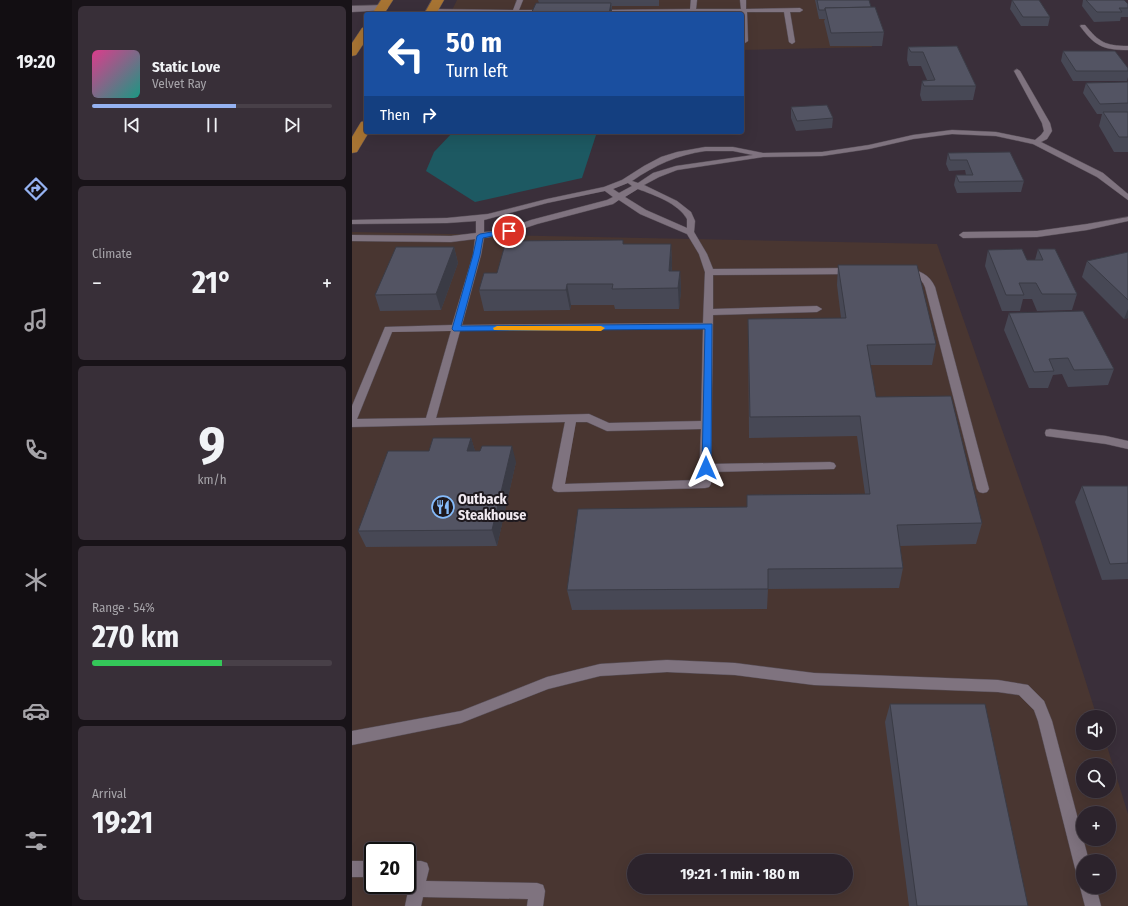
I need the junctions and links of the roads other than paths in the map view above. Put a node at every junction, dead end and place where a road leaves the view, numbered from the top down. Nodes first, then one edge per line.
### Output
1 (438, 0) edge
2 (520, 0) edge
3 (694, 0) edge
4 (742, 0) edge
5 (382, 7) edge
6 (352, 9) edge
7 (743, 10) junction
8 (787, 10) junction
9 (800, 10) dead end
10 (694, 11) junction
11 (431, 12) edge
12 (515, 12) edge
13 (593, 12) edge
14 (744, 26) edge
15 (1083, 26) dead end
16 (364, 34) edge
17 (745, 41) dead end
18 (792, 42) dead end
19 (1128, 48) edge
20 (352, 52) edge
21 (1017, 72) dead end
22 (364, 128) edge
23 (1036, 142) junction
24 (352, 149) edge
25 (762, 155) junction
26 (627, 181) junction
27 (638, 186) junction
28 (607, 189) junction
29 (620, 197) junction
30 (1128, 198) edge
31 (480, 218) junction
32 (1128, 219) edge
33 (352, 222) edge
34 (690, 232) junction
35 (963, 235) dead end
36 (480, 236) junction
37 (352, 238) edge
38 (859, 271) edge
39 (898, 271) edge
40 (709, 272) junction
41 (817, 310) dead end
42 (710, 312) junction
43 (709, 326) junction
44 (456, 329) junction
45 (571, 418) junction
46 (352, 419) edge
47 (430, 421) junction
48 (352, 423) edge
49 (706, 425) junction
50 (1050, 433) dead end
51 (1128, 444) edge
52 (830, 466) dead end
53 (706, 468) junction
54 (982, 489) dead end
55 (352, 738) edge
56 (1079, 854) edge
57 (352, 869) edge
58 (364, 869) edge
59 (416, 869) edge
60 (417, 889) junction
61 (1090, 894) edge
62 (413, 906) edge
63 (535, 906) edge
64 (1093, 906) edge

1 - 11 highway
2 - 12 lane
3 - 10 lane
4 - 7 lane
5 - 6 street
7 - 8 lane
7 - 10 lane
8 - 9 lane
8 - 18 lane
10 - 13 lane
14 - 17 lane
15 - 19 lane
16 - 20 highway
21 - 23 lane
22 - 24 highway
23 - 25 lane
23 - 30 lane
25 - 26 lane
25 - 27 lane
26 - 27 lane
26 - 28 lane
27 - 29 lane
27 - 34 lane
28 - 29 lane
28 - 31 lane
29 - 34 lane
29 - 36 lane
31 - 33 lane
31 - 36 lane
32 - 35 lane
34 - 40 lane
36 - 37 lane
36 - 44 lane
38 - 40 lane
39 - 54 lane
40 - 42 lane
41 - 42 lane
42 - 43 lane
43 - 44 lane
43 - 49 lane
44 - 46 lane
44 - 47 lane
45 - 47 lane
45 - 49 lane
45 - 53 lane
47 - 48 lane
49 - 53 lane
50 - 51 lane
52 - 53 lane
55 - 56 lane
57 - 58 lane
59 - 60 lane
60 - 62 lane
60 - 63 lane
61 - 64 lane

